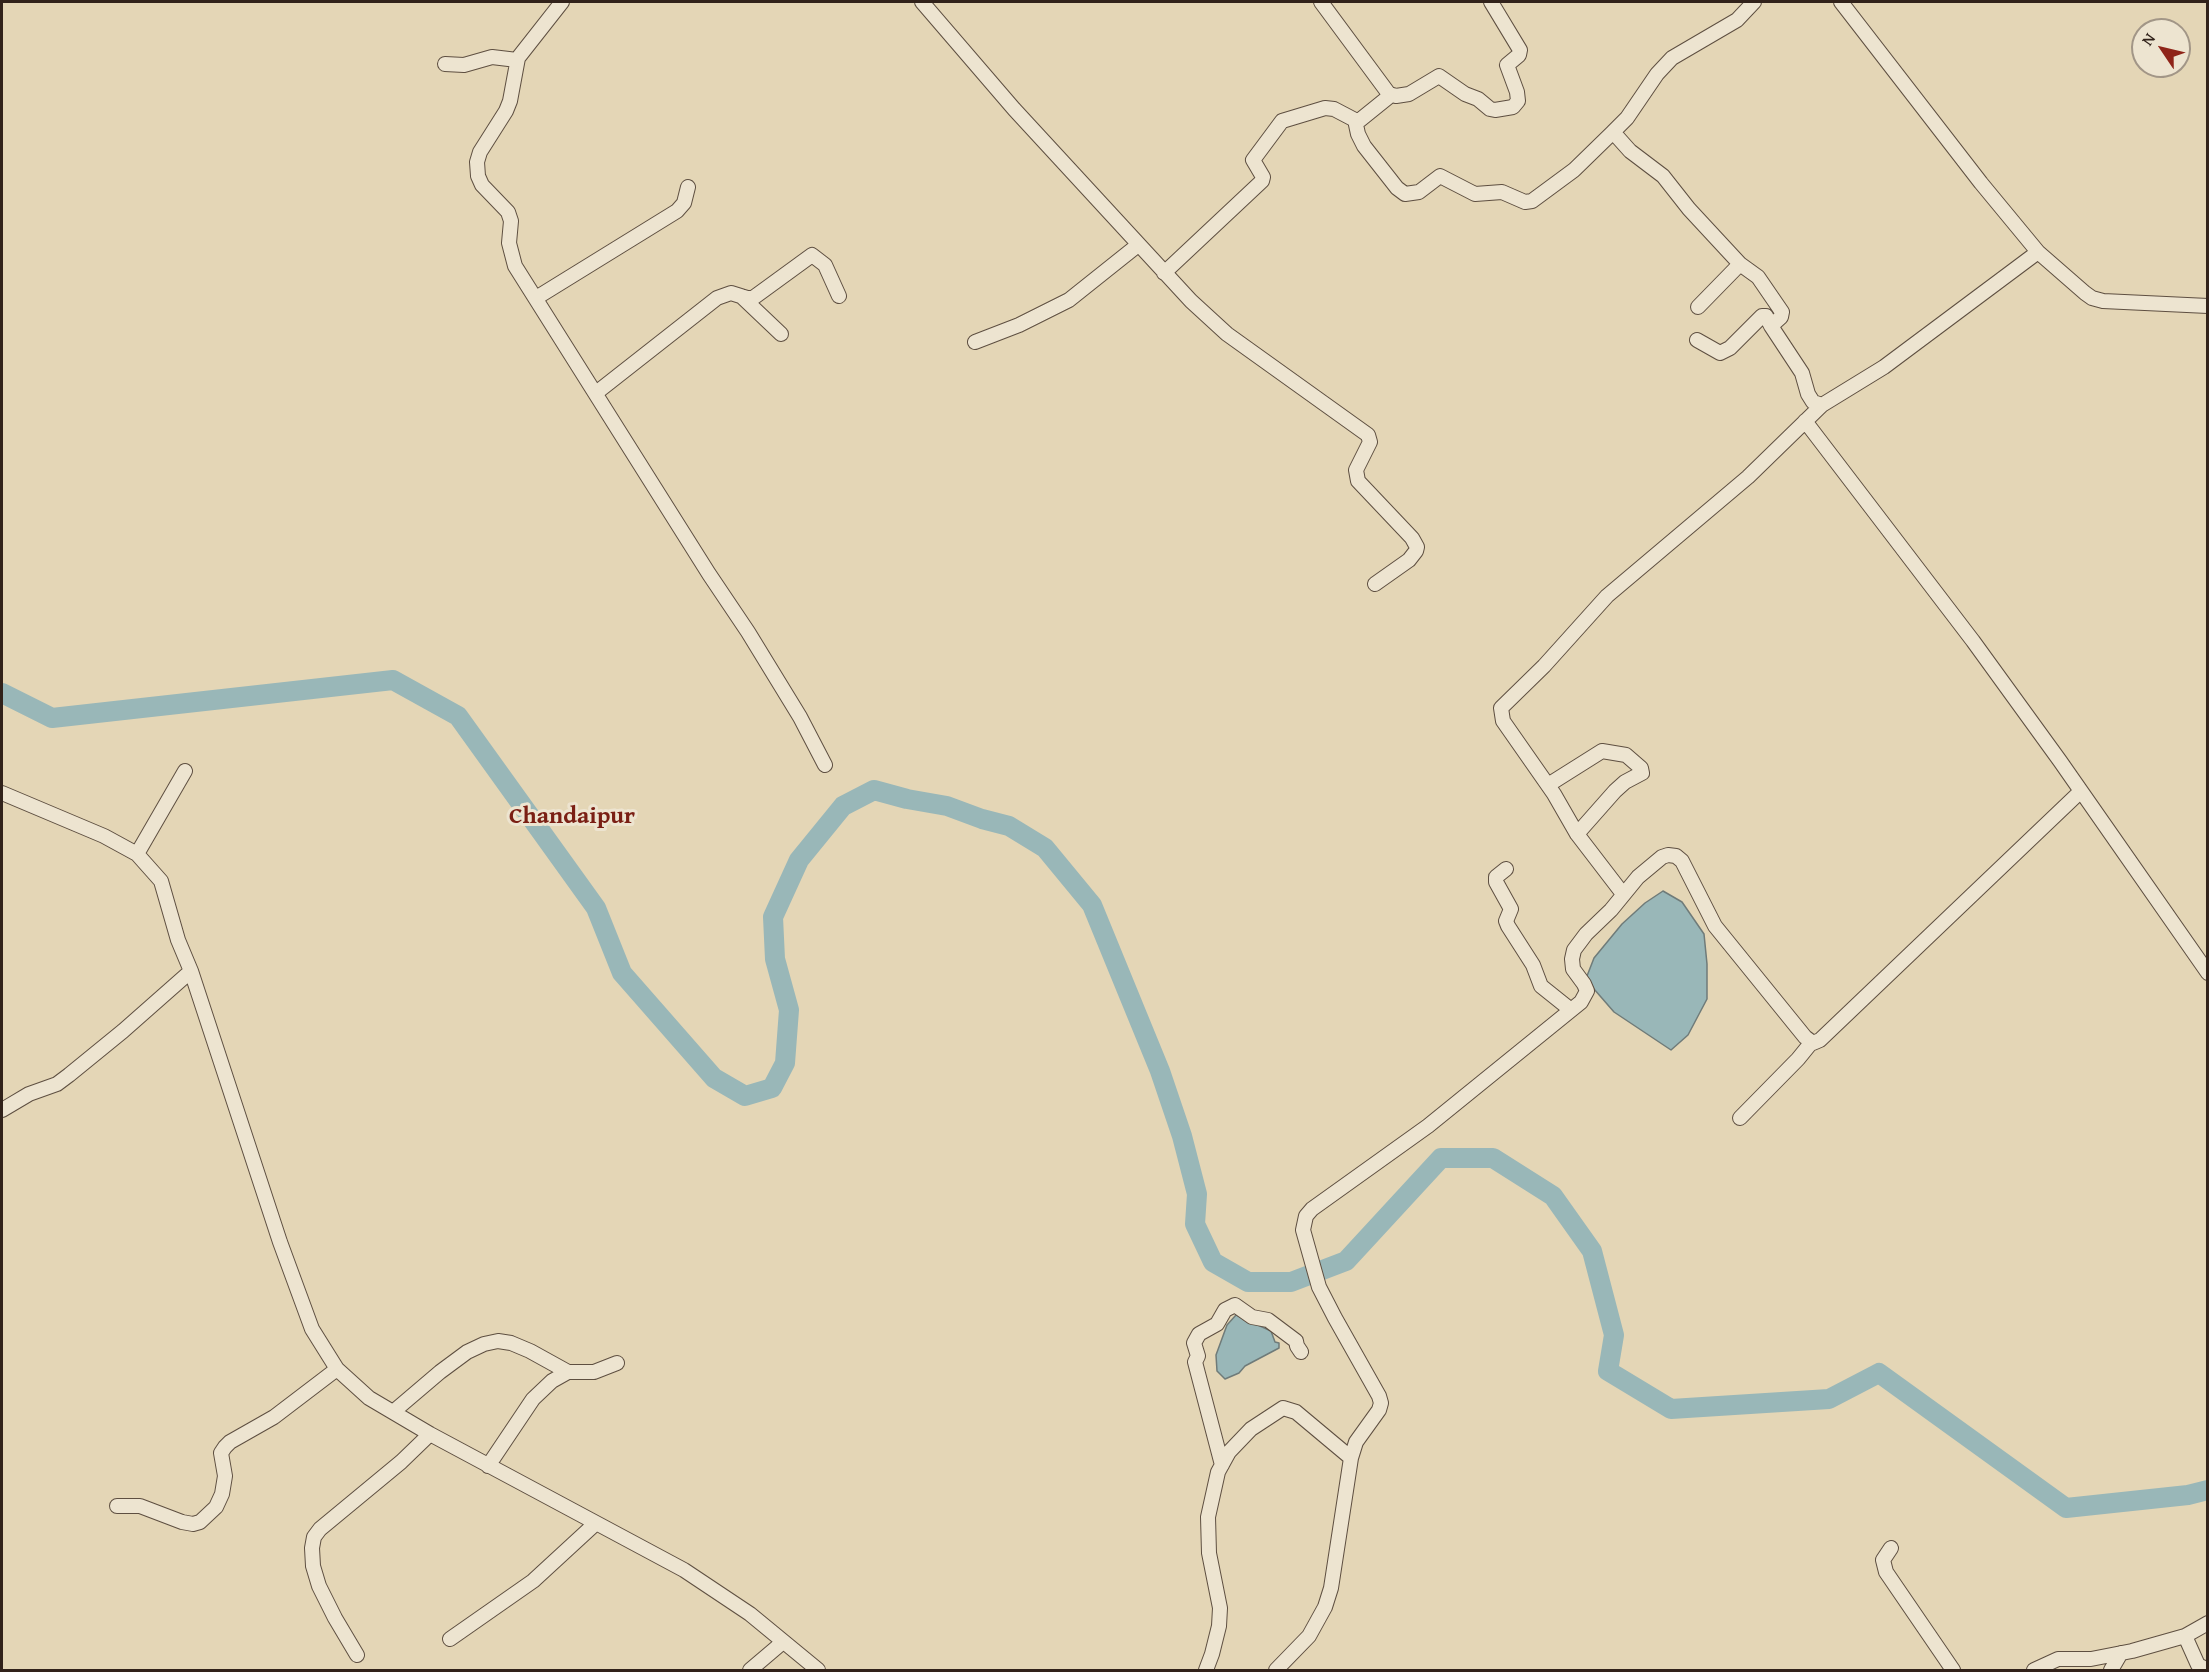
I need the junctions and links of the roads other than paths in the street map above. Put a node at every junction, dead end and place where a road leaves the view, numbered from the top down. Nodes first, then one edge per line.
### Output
1 (562, 2) edge
2 (922, 2) edge
3 (1321, 2) edge
4 (1491, 2) edge
5 (1755, 2) edge
6 (1841, 2) edge
7 (517, 60) junction
8 (445, 64) dead end
9 (1392, 95) junction
10 (1355, 120) junction
11 (1614, 132) junction
12 (688, 187) dead end
13 (1138, 245) junction
14 (2038, 252) junction
15 (1740, 264) junction
16 (1164, 273) junction
17 (741, 296) junction
18 (839, 296) dead end
19 (536, 298) junction
20 (2208, 306) edge
21 (1698, 307) dead end
22 (1771, 326) junction
23 (781, 334) dead end
24 (1697, 340) dead end
25 (975, 342) dead end
26 (596, 393) junction
27 (1822, 405) junction
28 (1805, 421) junction
29 (1375, 584) dead end
30 (825, 765) dead end
31 (185, 771) dead end
32 (1548, 785) junction
33 (2081, 791) junction
34 (2, 793) edge
35 (1577, 834) junction
36 (137, 854) junction
37 (1506, 869) dead end
38 (1623, 894) junction
39 (191, 971) junction
40 (2208, 973) edge
41 (1572, 1010) junction
42 (1811, 1043) junction
43 (2, 1110) edge
44 (1740, 1118) dead end
45 (1300, 1352) dead end
46 (617, 1363) dead end
47 (337, 1369) junction
48 (568, 1372) junction
49 (393, 1412) junction
50 (430, 1434) junction
51 (1351, 1458) junction
52 (1222, 1465) junction
53 (488, 1466) junction
54 (117, 1506) dead end
55 (596, 1523) junction
56 (1891, 1548) dead end
57 (2208, 1623) edge
58 (2185, 1636) junction
59 (450, 1639) dead end
60 (783, 1642) junction
61 (2121, 1653) junction
62 (357, 1655) dead end
63 (2208, 1670) edge
64 (750, 1671) edge
65 (818, 1671) edge
66 (1206, 1671) edge
67 (1276, 1671) edge
68 (1953, 1671) edge
69 (2034, 1671) edge
70 (2111, 1671) edge

1 - 7 street
2 - 13 street
3 - 9 street
4 - 9 street
5 - 11 street
6 - 14 street
7 - 8 street
7 - 19 street
9 - 10 street
10 - 11 street
10 - 16 street
11 - 15 street
12 - 19 street
13 - 16 street
13 - 25 street
14 - 20 street
14 - 27 street
15 - 21 street
15 - 22 street
16 - 29 street
17 - 18 street
17 - 23 street
17 - 26 street
19 - 26 street
22 - 24 street
22 - 27 street
26 - 30 street
27 - 28 street
28 - 32 street
28 - 33 street
31 - 36 street
32 - 35 street
32 - 35 street
33 - 40 street
33 - 42 street
34 - 36 street
35 - 38 street
36 - 39 street
37 - 41 street
38 - 41 street
38 - 42 street
39 - 43 street
39 - 47 street
41 - 51 street
42 - 44 street
45 - 52 street
46 - 48 street
47 - 49 street
47 - 54 street
48 - 49 street
48 - 53 street
49 - 50 street
50 - 53 street
50 - 62 street
51 - 52 street
51 - 67 street
52 - 66 street
53 - 55 street
55 - 59 street
55 - 60 street
56 - 68 street
57 - 58 street
58 - 61 street
58 - 63 street
60 - 64 street
60 - 65 street
61 - 69 street
61 - 70 street

